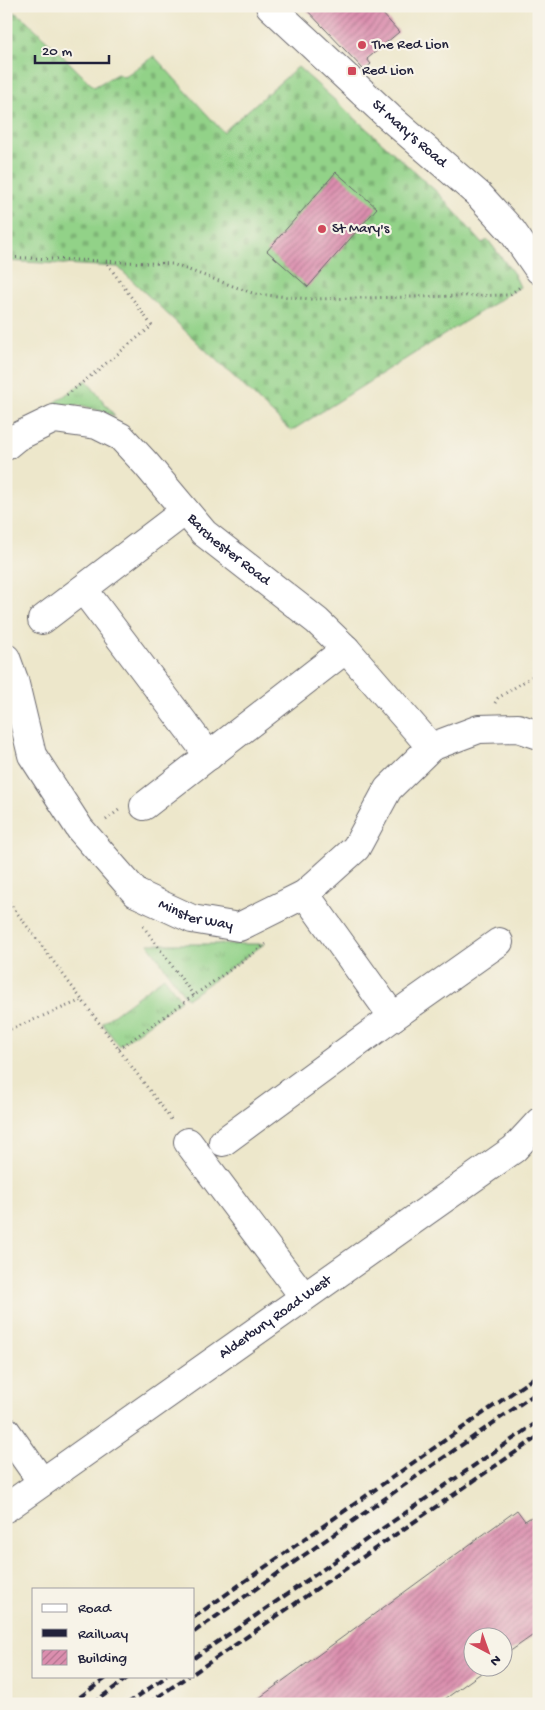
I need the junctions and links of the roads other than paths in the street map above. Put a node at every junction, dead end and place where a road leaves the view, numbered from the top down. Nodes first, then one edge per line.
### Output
1 (270, 6) edge
2 (531, 278) edge
3 (6, 446) edge
4 (185, 511) junction
5 (83, 590) junction
6 (42, 620) dead end
7 (346, 649) junction
8 (6, 658) edge
9 (539, 735) edge
10 (431, 747) junction
11 (209, 756) junction
12 (144, 806) road end
13 (305, 894) junction
14 (499, 942) dead end
15 (393, 1017) junction
16 (539, 1122) edge
17 (188, 1142) road end
18 (223, 1142) dead end
19 (304, 1297) junction
20 (6, 1431) edge
21 (42, 1482) junction
22 (6, 1508) edge

1 - 2 street, St Mary's Road
3 - 4 street, Barchester Road
4 - 5 street
4 - 7 street, Barchester Road
5 - 6 street
5 - 11 street
7 - 10 street, Barchester Road
7 - 11 street
8 - 13 street, Minster Way
9 - 10 street, Minster Way
10 - 13 street, Minster Way
11 - 12 street
13 - 15 street
14 - 15 street
15 - 18 street
16 - 19 street, Alderbury Road West
17 - 19 street
19 - 21 street, Alderbury Road West
20 - 21 street
21 - 22 street, Alderbury Road West

